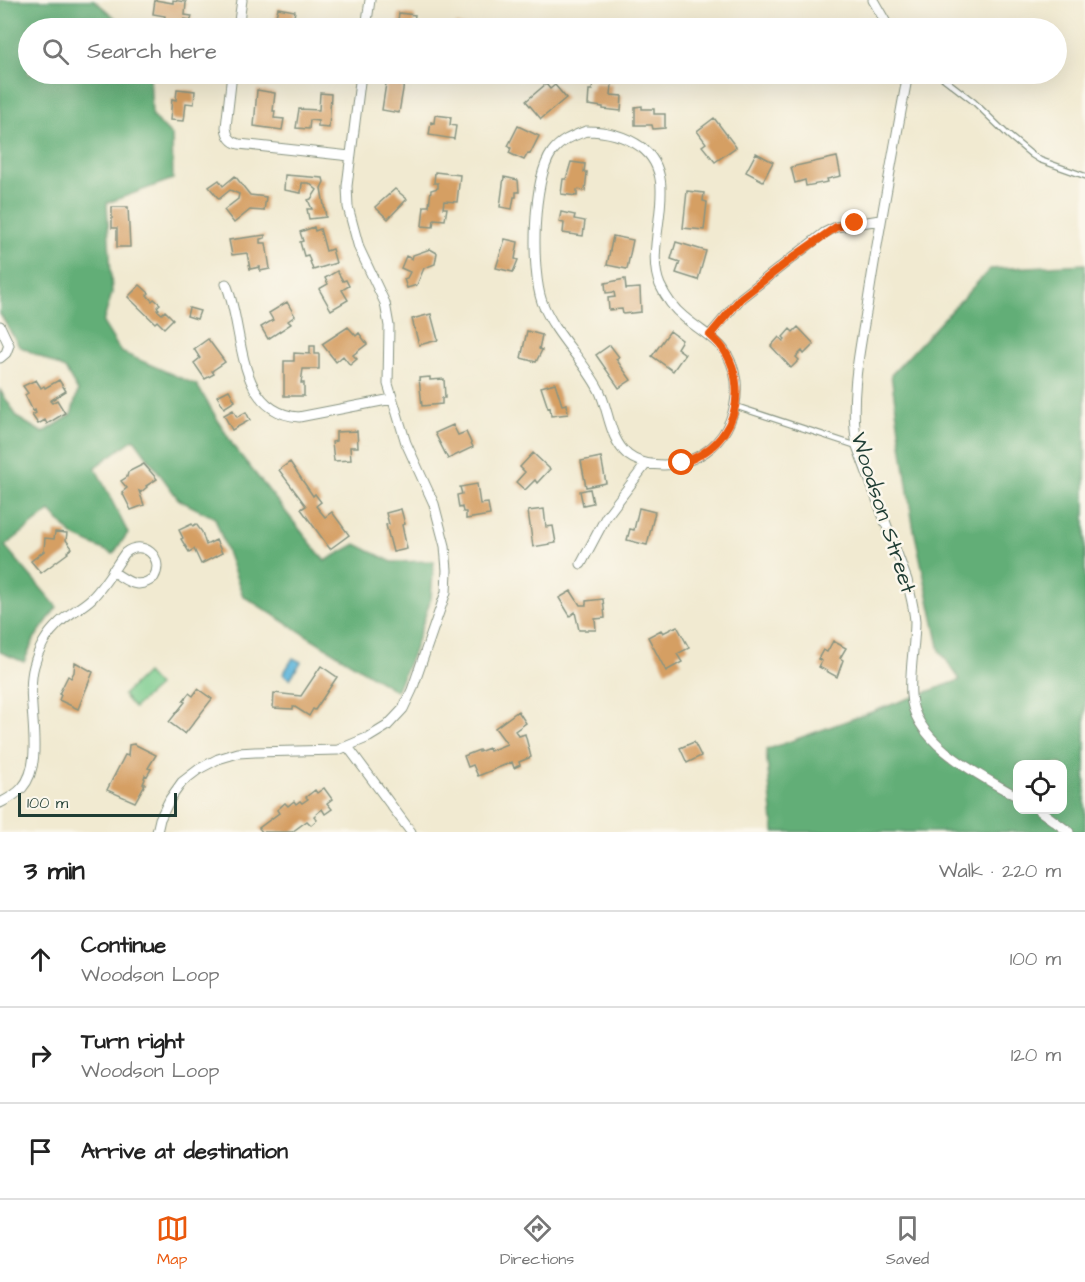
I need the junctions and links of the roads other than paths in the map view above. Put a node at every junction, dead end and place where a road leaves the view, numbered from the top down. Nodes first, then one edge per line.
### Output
1 (242, 0) edge
2 (370, 0) edge
3 (873, 0) edge
4 (239, 18) edge
5 (367, 18) edge
6 (883, 18) edge
7 (231, 84) edge
8 (360, 84) edge
9 (906, 84) edge
10 (951, 84) edge
11 (350, 156) junction
12 (1085, 176) edge
13 (880, 220) junction
14 (226, 284) dead end
15 (0, 326) edge
16 (710, 335) junction
17 (0, 358) edge
18 (392, 399) junction
19 (735, 406) junction
20 (857, 446) junction
21 (646, 464) junction
22 (581, 564) dead end
23 (112, 571) junction
24 (348, 747) junction
25 (1013, 795) edge
26 (0, 803) edge
27 (1044, 814) edge
28 (158, 832) edge
29 (411, 832) edge
30 (1069, 832) edge

1 - 4 street
2 - 5 street
3 - 6 street
7 - 11 street
8 - 11 street
9 - 13 street, Woodson Street
10 - 12 lane
11 - 18 street
13 - 16 street
13 - 20 street, Woodson Street
14 - 18 street
15 - 17 street
16 - 19 street
16 - 21 street
18 - 24 street
19 - 20 lane
19 - 21 street
20 - 25 street, Woodson Street
21 - 22 street
23 - 23 street
23 - 26 street
24 - 28 street
24 - 29 street
27 - 30 street

